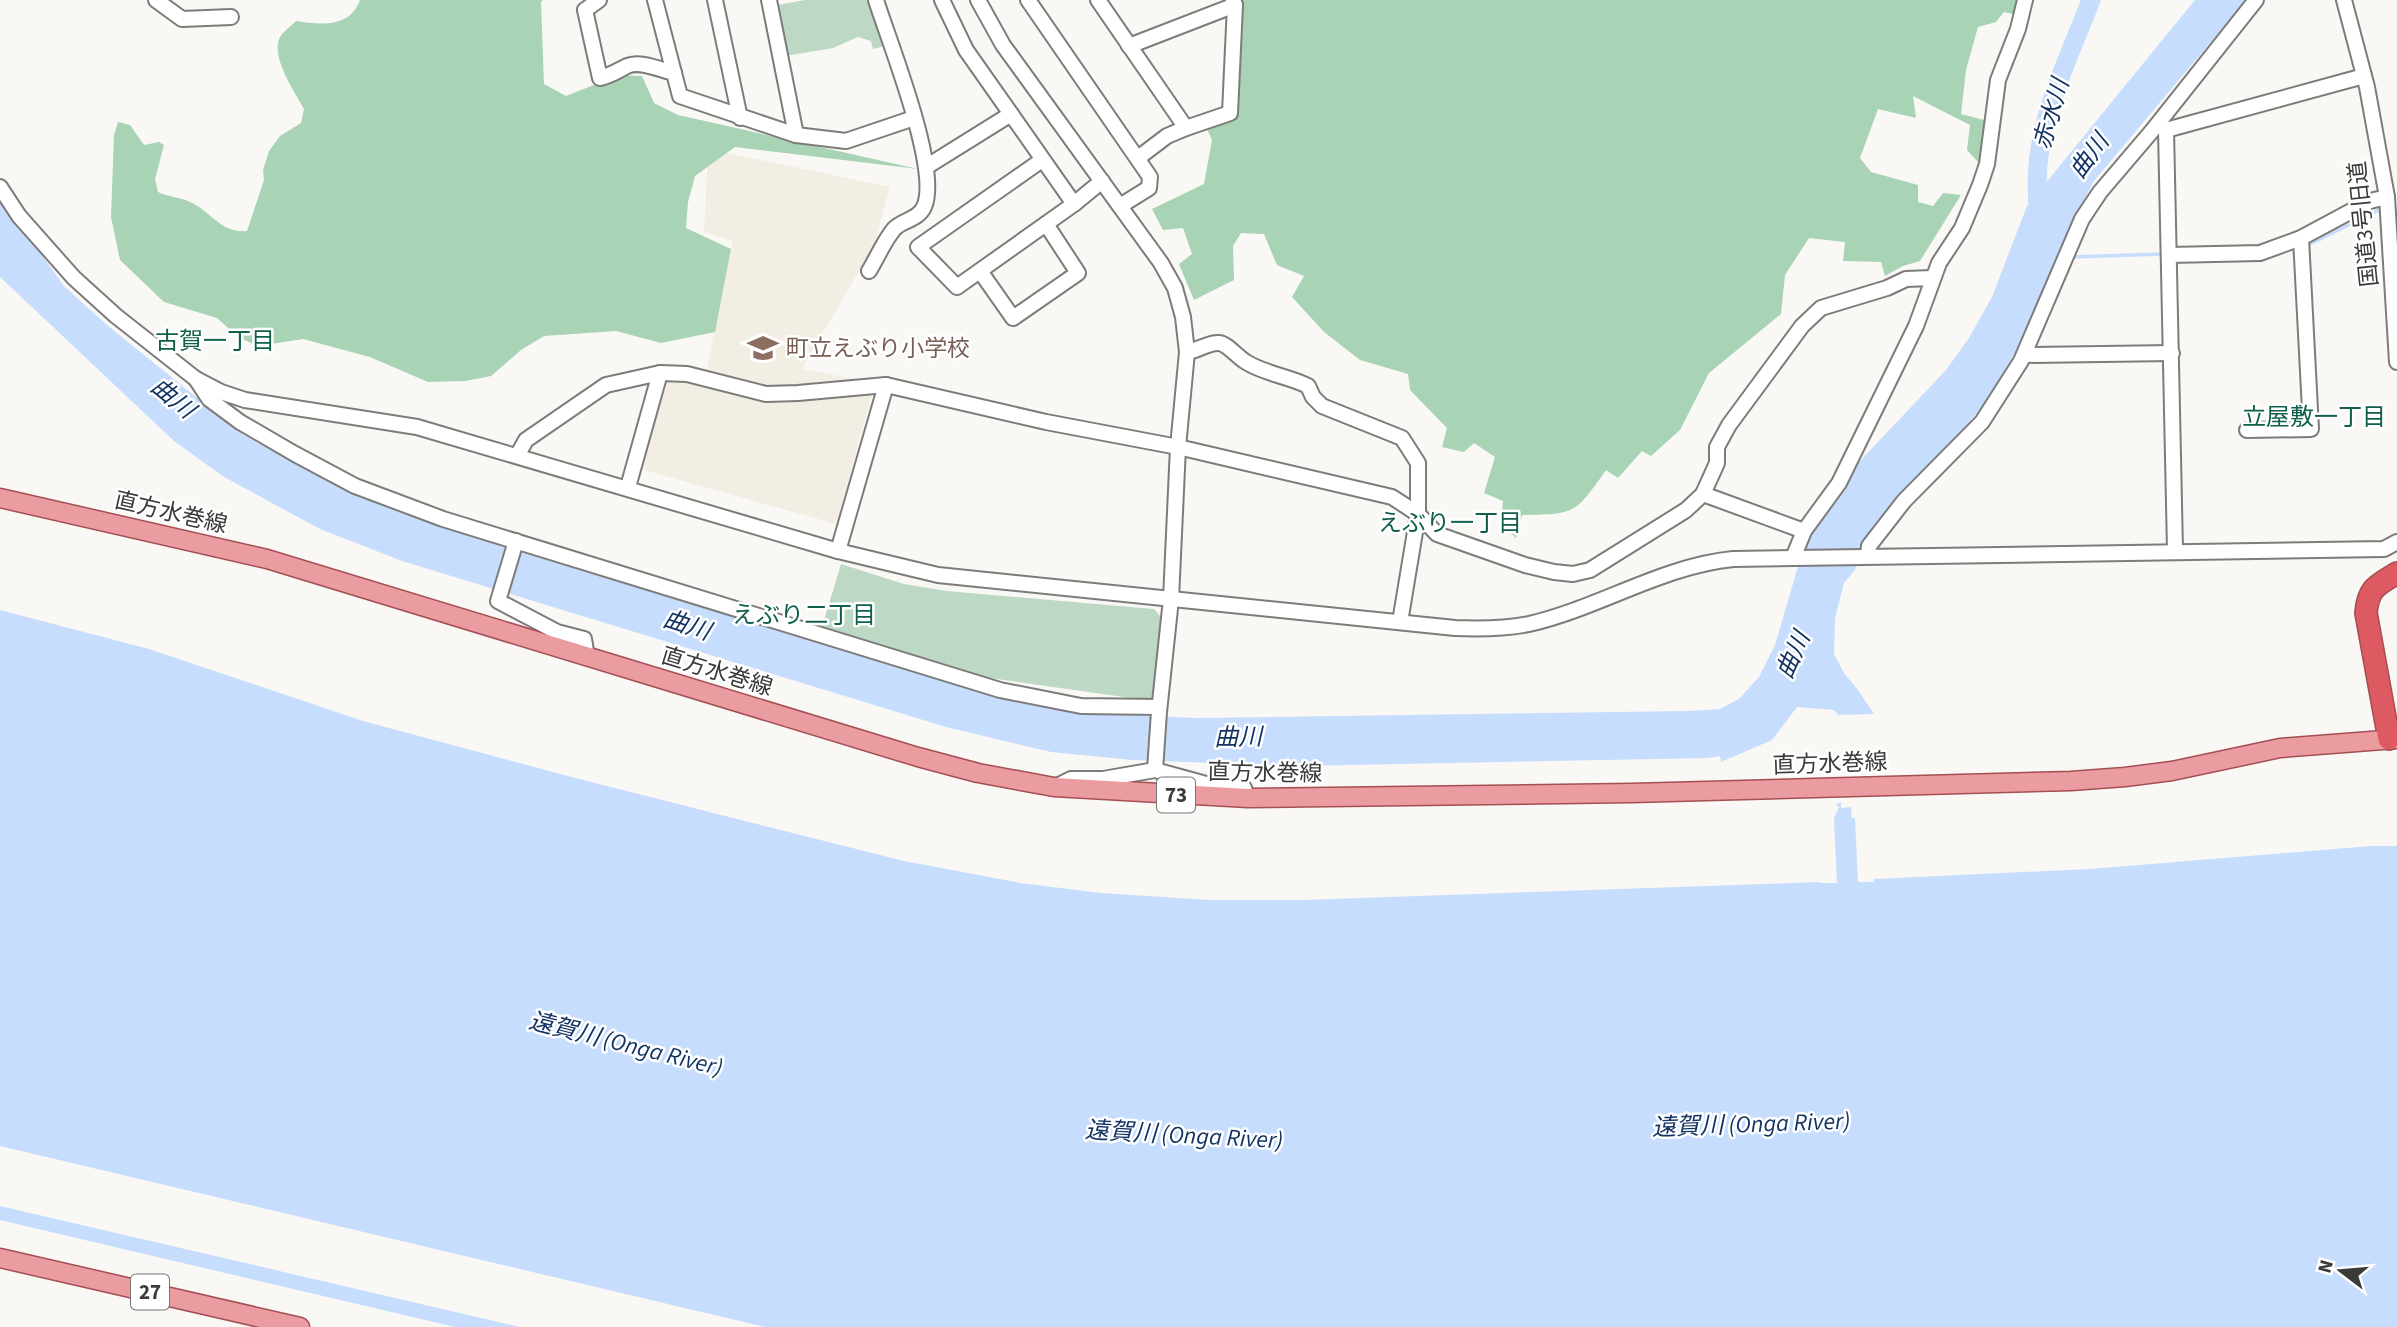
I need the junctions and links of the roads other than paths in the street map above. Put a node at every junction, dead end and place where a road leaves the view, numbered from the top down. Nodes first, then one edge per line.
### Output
1 (156, 0) edge
2 (599, 0) edge
3 (655, 0) edge
4 (716, 0) edge
5 (876, 0) edge
6 (942, 0) edge
7 (978, 0) edge
8 (1028, 0) edge
9 (1098, 0) edge
10 (2025, 0) edge
11 (2256, 0) edge
12 (2344, 0) edge
13 (772, 1) edge
14 (1234, 2) edge
15 (231, 18) dead end
16 (1129, 46) junction
17 (674, 73) junction
18 (2364, 76) junction
19 (1011, 114) junction
20 (740, 117) junction
21 (914, 118) junction
22 (1186, 128) junction
23 (796, 135) junction
24 (1138, 158) junction
25 (1042, 160) junction
26 (926, 167) junction
27 (1102, 181) junction
28 (0, 187) edge
29 (2387, 197) junction
30 (1074, 204) junction
31 (1120, 206) junction
32 (1046, 224) junction
33 (2301, 238) junction
34 (2170, 255) junction
35 (870, 271) dead end
36 (980, 271) junction
37 (1932, 278) junction
38 (2397, 323) edge
39 (1187, 352) junction
40 (2172, 353) junction
41 (2024, 355) junction
42 (2397, 362) edge
43 (660, 373) junction
44 (196, 379) junction
45 (886, 385) junction
46 (2247, 430) dead end
47 (1178, 447) junction
48 (517, 456) junction
49 (628, 487) junction
50 (1703, 494) junction
51 (0, 498) edge
52 (1419, 513) junction
53 (1804, 531) junction
54 (516, 541) junction
55 (2397, 542) edge
56 (2175, 550) junction
57 (838, 551) junction
58 (1866, 557) junction
59 (1796, 558) junction
60 (2392, 580) edge
61 (1171, 599) junction
62 (1400, 622) junction
63 (587, 657) junction
64 (1159, 709) junction
65 (2393, 739) edge
66 (1155, 770) junction
67 (1054, 787) junction
68 (1248, 798) junction
69 (0, 1258) edge
70 (300, 1327) edge

1 - 15 street
2 - 17 street
3 - 17 street
4 - 20 street
5 - 21 street
6 - 19 street
7 - 27 street
8 - 24 street
9 - 16 street
10 - 37 street
11 - 41 street
12 - 18 street, 国道3号旧道
13 - 23 street
14 - 16 street
14 - 22 street
16 - 22 street
17 - 20 street
18 - 29 street, 国道3号旧道
18 - 34 street
19 - 25 street
19 - 26 street
20 - 23 street
21 - 23 street
21 - 26 street
22 - 24 street
24 - 31 street
25 - 30 street
25 - 36 street
26 - 35 street
27 - 30 street
27 - 31 street
28 - 44 street
29 - 33 street
29 - 38 street, 国道3号旧道
30 - 32 street
31 - 39 street
32 - 36 street
32 - 36 street
33 - 34 street
33 - 46 street
34 - 40 street
37 - 50 street
37 - 53 street
38 - 42 street, 国道3号旧道
39 - 47 street
39 - 52 street
40 - 41 street
40 - 56 street
41 - 58 street
43 - 45 street
43 - 48 street
43 - 49 street
44 - 48 street
44 - 54 street
45 - 47 street
45 - 57 street
47 - 52 street
47 - 61 street
48 - 49 street
49 - 57 street
50 - 52 street
50 - 53 street
51 - 63 main road, 直方水巻線 / 73
52 - 62 street
53 - 59 street
54 - 63 street
54 - 64 street
55 - 56 street
56 - 58 street
57 - 61 street
58 - 59 street
59 - 62 street
60 - 65 highway
61 - 62 street
61 - 64 street
63 - 67 main road, 直方水巻線 / 73
64 - 66 street
65 - 68 main road, 直方水巻線 / 73
66 - 67 street
66 - 68 street
67 - 68 main road, 直方水巻線 / 73
69 - 70 main road, 27

